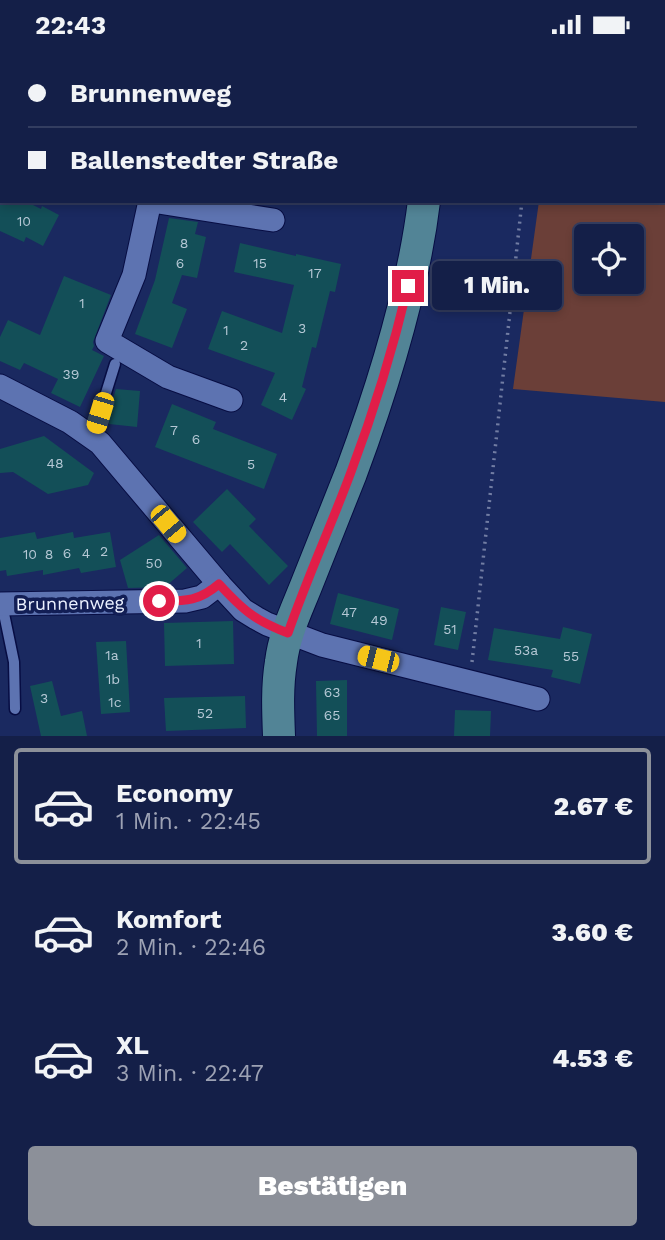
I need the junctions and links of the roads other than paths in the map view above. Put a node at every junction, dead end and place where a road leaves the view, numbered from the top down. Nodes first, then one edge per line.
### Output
1 (151, 203) edge
2 (164, 203) edge
3 (424, 203) edge
4 (273, 220) dead end
5 (115, 364) dead end
6 (0, 386) edge
7 (232, 400) dead end
8 (92, 438) junction
9 (219, 584) junction
10 (1, 604) edge
11 (288, 633) junction
12 (538, 699) dead end
13 (15, 709) dead end
14 (279, 736) edge

1 - 7 street
2 - 4 street
3 - 11 street
5 - 8 lane
6 - 8 street
8 - 9 street
9 - 10 street, Brunnenweg
9 - 11 street
10 - 13 lane
11 - 12 street
11 - 14 street

